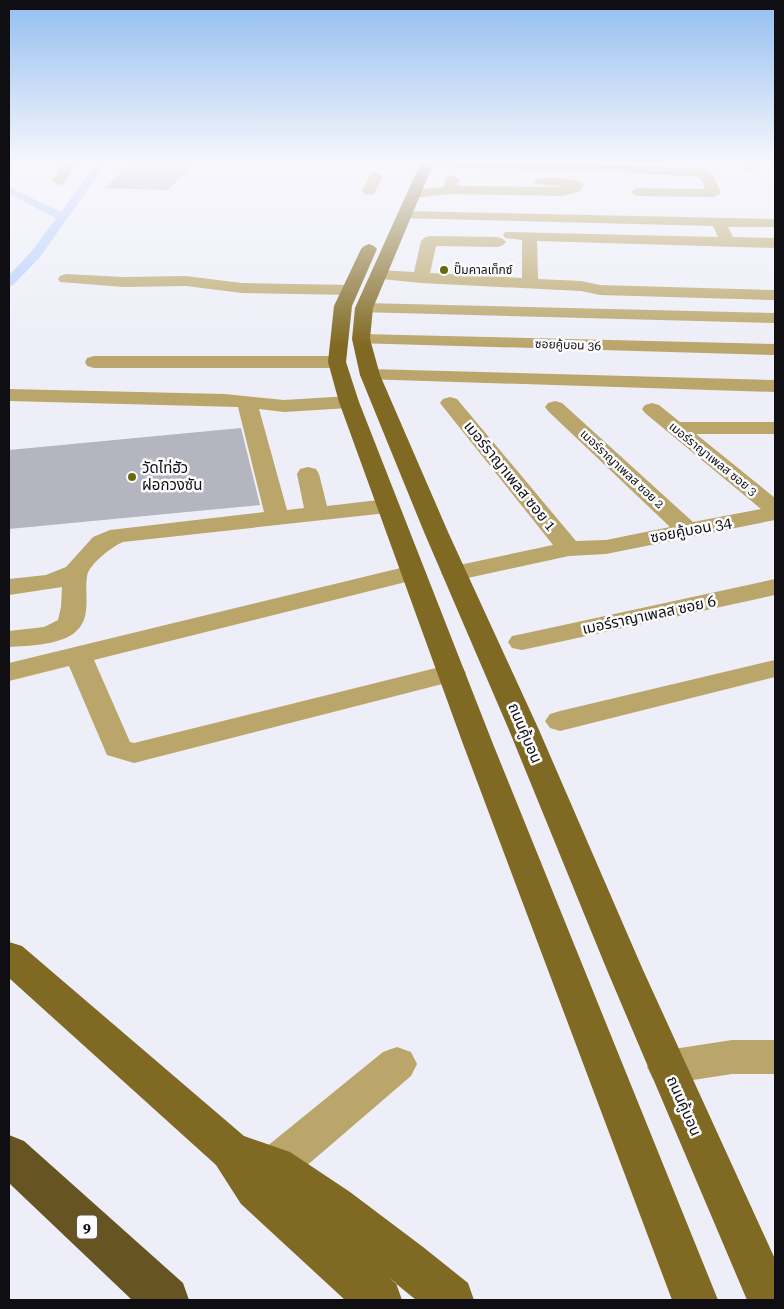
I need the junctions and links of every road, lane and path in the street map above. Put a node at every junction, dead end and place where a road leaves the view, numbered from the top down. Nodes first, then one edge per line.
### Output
1 (400, 223) edge
2 (407, 223) edge
3 (409, 223) edge
4 (420, 223) edge
5 (682, 223) edge
6 (728, 223) edge
7 (529, 236) junction
8 (702, 242) junction
9 (728, 242) junction
10 (775, 243) edge
11 (495, 249) junction
12 (424, 261) junction
13 (442, 261) dead end
14 (512, 264) dead end
15 (530, 264) junction
16 (421, 278) junction
17 (66, 279) dead end
18 (484, 280) junction
19 (530, 283) junction
20 (775, 295) edge
21 (358, 299) junction
22 (441, 310) junction
23 (544, 312) junction
24 (646, 314) junction
25 (775, 318) edge
26 (361, 339) junction
27 (438, 341) junction
28 (548, 344) junction
29 (654, 347) junction
30 (775, 350) edge
31 (94, 362) dead end
32 (337, 362) junction
33 (370, 375) junction
34 (436, 377) junction
35 (552, 380) junction
36 (665, 383) junction
37 (775, 386) edge
38 (9, 395) edge
39 (247, 402) junction
40 (349, 402) junction
41 (450, 403) dead end
42 (555, 407) dead end
43 (652, 409) dead end
44 (675, 428) junction
45 (775, 428) edge
46 (308, 474) dead end
47 (387, 506) junction
48 (775, 509) edge
49 (317, 513) junction
50 (775, 513) edge
51 (277, 517) junction
52 (688, 531) junction
53 (606, 547) junction
54 (569, 549) junction
55 (75, 572) junction
56 (413, 573) junction
57 (457, 578) junction
58 (9, 587) edge
59 (775, 587) edge
60 (9, 639) edge
61 (522, 642) dead end
62 (78, 655) junction
63 (775, 669) edge
64 (9, 672) edge
65 (452, 673) junction
66 (560, 721) dead end
67 (9, 956) edge
68 (775, 1058) edge
69 (397, 1064) dead end
70 (667, 1067) junction
71 (231, 1151) junction
72 (9, 1155) edge
73 (275, 1166) junction
74 (770, 1292) edge
75 (166, 1300) edge
76 (379, 1300) edge
77 (451, 1300) edge
78 (695, 1300) edge

1 - 21 main road, ถนนคู้บอน
2 - 16 street
3 - 12 street
4 - 11 street
5 - 8 street
6 - 9 street
7 - 8 street
7 - 11 street
7 - 15 street
8 - 9 street
9 - 10 street
11 - 12 street
11 - 18 street
12 - 13 street
12 - 16 street
14 - 15 street
15 - 19 street
16 - 18 street
17 - 21 street
18 - 19 street
19 - 20 street
21 - 22 street
21 - 26 main road, ถนนคู้บอน
21 - 32 main road, ถนนคู้บอน
22 - 23 street
22 - 27 street
23 - 24 street
23 - 28 street
24 - 25 street
24 - 29 street
26 - 27 street, ซอยคู้บอน 36
26 - 33 main road, ถนนคู้บอน
27 - 28 street, ซอยคู้บอน 36
27 - 34 street
28 - 29 street, ซอยคู้บอน 36
28 - 35 street
29 - 30 street, ซอยคู้บอน 36
29 - 36 street
31 - 32 street
32 - 40 main road, ถนนคู้บอน
33 - 34 street
33 - 57 main road, ถนนคู้บอน
34 - 35 street
35 - 36 street
36 - 37 street
38 - 39 street
39 - 40 street
39 - 51 street
40 - 47 main road, ถนนคู้บอน
41 - 54 street, เมอร์ราญาเพลส ซอย 1
42 - 52 street, เมอร์ราญาเพลส ซอย 2
43 - 44 street, เมอร์ราญาเพลส ซอย 3
44 - 45 street
44 - 48 street, เมอร์ราญาเพลส ซอย 3
46 - 49 street
47 - 49 street
47 - 56 main road, ถนนคู้บอน
49 - 51 street
50 - 52 street, ซอยคู้บอน 34
51 - 55 street
52 - 53 street, ซอยคู้บอน 34
53 - 54 street, ซอยคู้บอน 34
53 - 57 street, ซอยคู้บอน 34
54 - 57 street, ซอยคู้บอน 34
55 - 58 street
55 - 60 street
56 - 62 street
56 - 65 main road, ถนนคู้บอน
57 - 70 main road, ถนนคู้บอน
59 - 61 street, เมอร์ราญาเพลส ซอย 6
62 - 64 street
62 - 65 street
63 - 66 street
65 - 78 main road, ถนนคู้บอน
67 - 71 main road
68 - 70 street
69 - 73 street
70 - 74 main road, ถนนคู้บอน
71 - 73 main road
71 - 76 main road
72 - 75 highway, 9
73 - 77 main road

